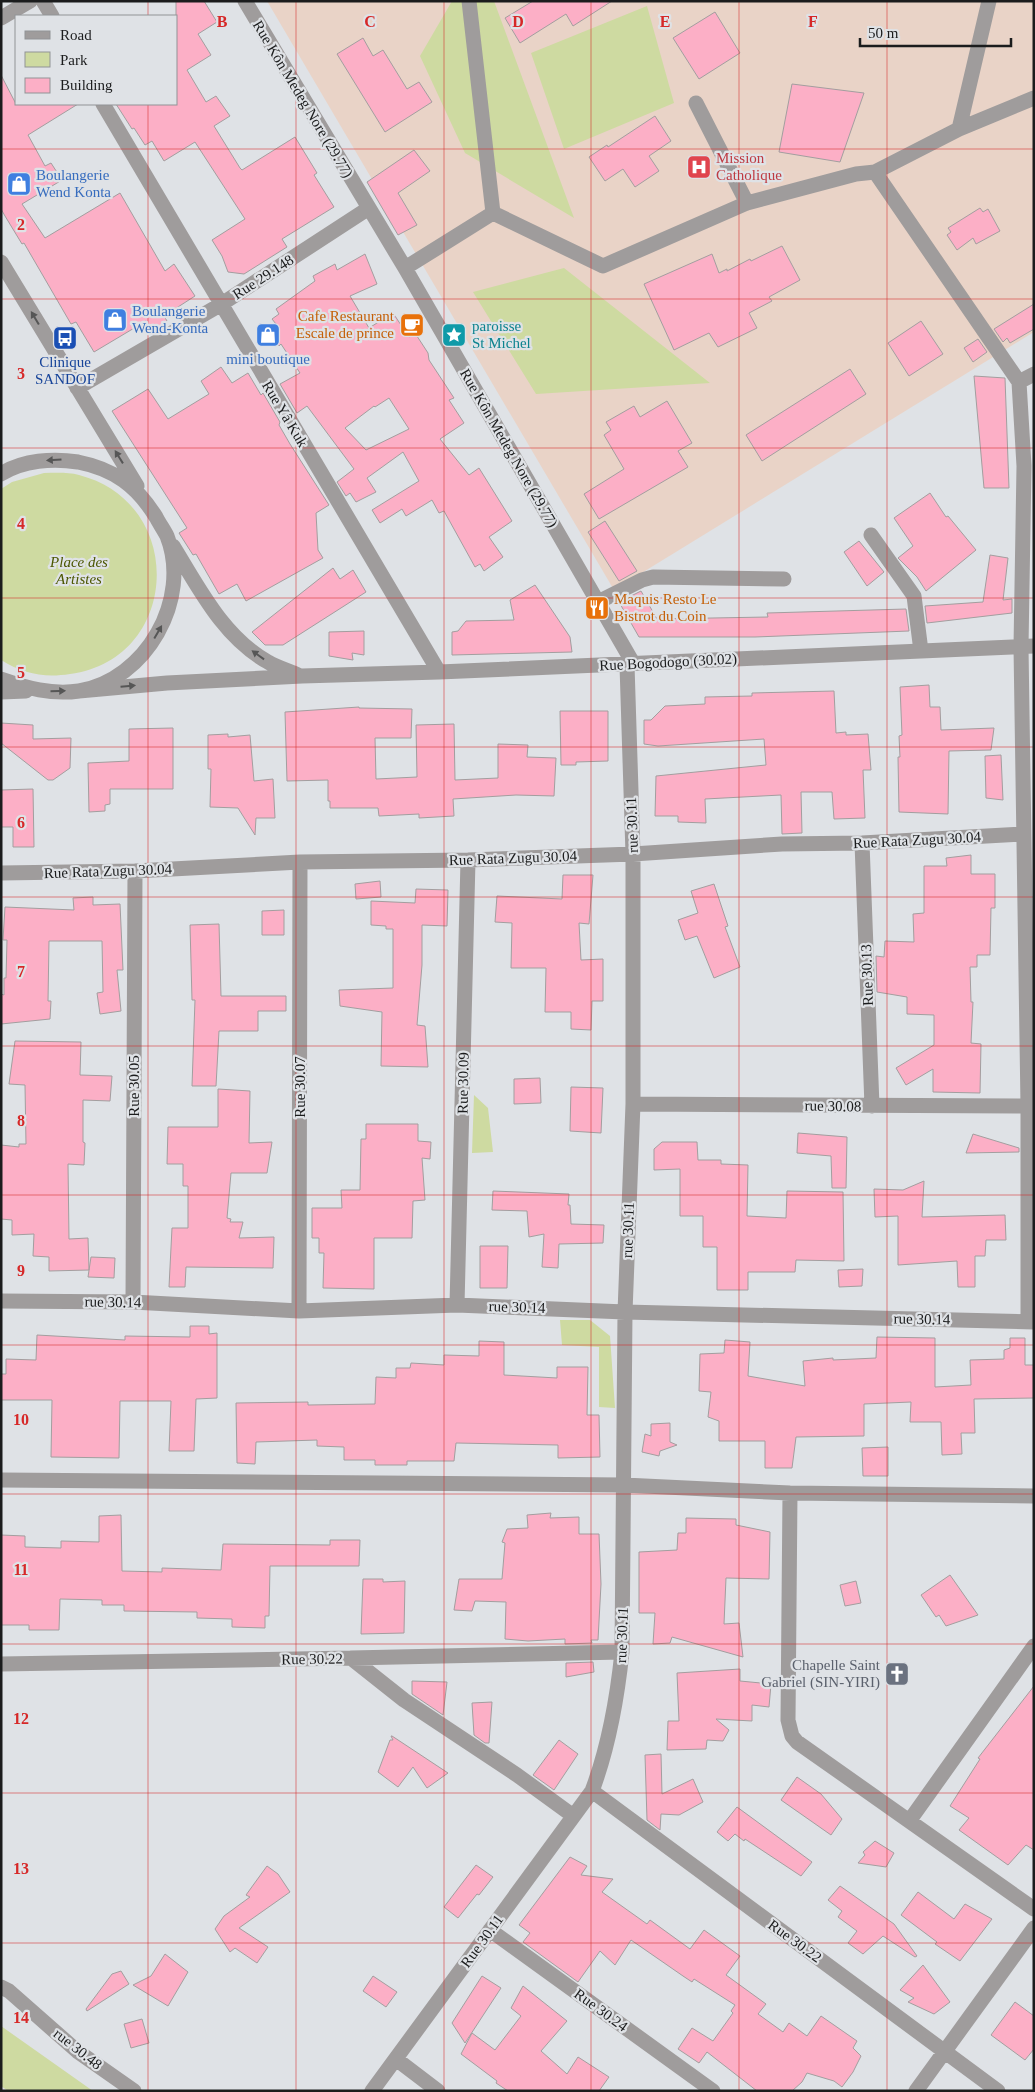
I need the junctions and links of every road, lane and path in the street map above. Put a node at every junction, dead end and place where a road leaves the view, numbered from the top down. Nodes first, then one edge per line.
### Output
1 (30, 1) edge
2 (43, 1) edge
3 (245, 1) edge
4 (469, 1) edge
5 (989, 1) edge
6 (51, 15) edge
7 (1, 18) edge
8 (1034, 98) edge
9 (696, 103) dead end
10 (104, 105) edge
11 (959, 129) junction
12 (875, 172) junction
13 (747, 203) junction
14 (369, 208) junction
15 (493, 213) junction
16 (1, 262) edge
17 (405, 268) junction
18 (220, 305) junction
19 (1034, 374) edge
20 (1019, 382) junction
21 (77, 388) junction
22 (1029, 466) edge
23 (1, 474) edge
24 (144, 498) junction
25 (871, 535) dead end
26 (167, 536) junction
27 (784, 579) dead end
28 (598, 602) junction
29 (1028, 647) edge
30 (921, 651) junction
31 (630, 664) junction
32 (439, 672) junction
33 (302, 676) junction
34 (1, 679) edge
35 (79, 690) junction
36 (38, 691) junction
37 (1, 692) edge
38 (1024, 834) junction
39 (862, 844) junction
40 (633, 854) junction
41 (468, 860) junction
42 (300, 862) junction
43 (135, 871) junction
44 (1, 873) edge
45 (633, 1104) junction
46 (872, 1106) junction
47 (1031, 1106) edge
48 (1, 1301) edge
49 (133, 1302) junction
50 (457, 1305) junction
51 (299, 1311) junction
52 (625, 1312) junction
53 (1031, 1322) edge
54 (1, 1480) edge
55 (624, 1486) junction
56 (790, 1493) junction
57 (1034, 1496) edge
58 (1034, 1646) edge
59 (622, 1652) junction
60 (351, 1658) junction
61 (1, 1664) edge
62 (592, 1791) junction
63 (572, 1816) junction
64 (910, 1820) junction
65 (1034, 1909) edge
66 (1034, 1928) edge
67 (490, 1930) junction
68 (1, 1986) edge
69 (944, 2050) junction
70 (396, 2059) junction
71 (134, 2091) edge
72 (372, 2091) edge
73 (438, 2091) edge
74 (713, 2091) edge
75 (916, 2091) edge
76 (998, 2091) edge

1 - 7 street
2 - 6 street
3 - 14 street, Rue Kôn Medeg Nore (29.77)
4 - 15 street
5 - 11 street
8 - 11 street
9 - 13 street
10 - 18 street, Rue Yâ Kuk
11 - 12 street
12 - 13 street
12 - 20 street
13 - 15 street
14 - 17 street, Rue Kôn Medeg Nore (29.77)
14 - 18 street, Rue 29.148
15 - 17 street
21 -> 16 street
17 - 28 street, Rue Kôn Medeg Nore (29.77)
18 - 21 street, Rue 29.148
18 - 32 street, Rue Yâ Kuk
19 - 20 street
20 - 22 street
24 -> 21 street
22 - 29 street
24 -> 23 street
24 - 26 street
25 - 30 street
33 -> 26 street
35 -> 26 street
27 - 28 street
28 - 31 street, Rue Kôn Medeg Nore (29.77)
29 - 30 street, Rue Bogodogo (30.02)
29 - 38 street
30 - 31 street, Rue Bogodogo (30.02)
31 - 32 street, Rue Bogodogo (30.02)
31 - 40 street, rue 30.11
32 - 33 street, Rue Bogodogo (30.02)
35 -> 33 street, Rue Bogodogo (30.02)
34 - 36 street
36 -> 35 street
36 - 37 street
38 - 39 street, Rue Rata Zugu 30.04
38 - 47 street
39 - 40 street, Rue Rata Zugu 30.04
39 - 46 street, Rue 30.13
40 - 41 street, Rue Rata Zugu 30.04
40 - 45 street, rue 30.11
41 - 42 street, Rue Rata Zugu 30.04
41 - 50 street, Rue 30.09
42 - 43 street, Rue Rata Zugu 30.04
42 - 51 street, Rue 30.07
43 - 44 street, Rue Rata Zugu 30.04
43 - 49 street, Rue 30.05
45 - 46 street, rue 30.08
45 - 52 street, rue 30.11
46 - 47 street, rue 30.08
47 - 53 street
48 - 49 street, rue 30.14
49 - 51 street, rue 30.14
50 - 51 street, rue 30.14
50 - 52 street, rue 30.14
52 - 53 street, rue 30.14
52 - 55 street, rue 30.11
54 - 55 street
55 - 56 street
55 - 59 street, rue 30.11
56 - 57 street
56 - 64 street
58 - 64 street
59 - 60 street
59 - 62 street, rue 30.11
60 - 61 street, Rue 30.22
60 - 63 street, Rue 30.22
62 - 63 street, Rue 30.11
62 - 69 street, Rue 30.22
63 - 67 street, Rue 30.11
64 - 65 street
66 - 69 street
67 - 70 street, Rue 30.11
67 - 74 street, Rue 30.24
68 - 71 street, rue 30.48
69 - 75 street
69 - 76 street, Rue 30.22
70 - 72 street, Rue 30.11
70 - 73 street

